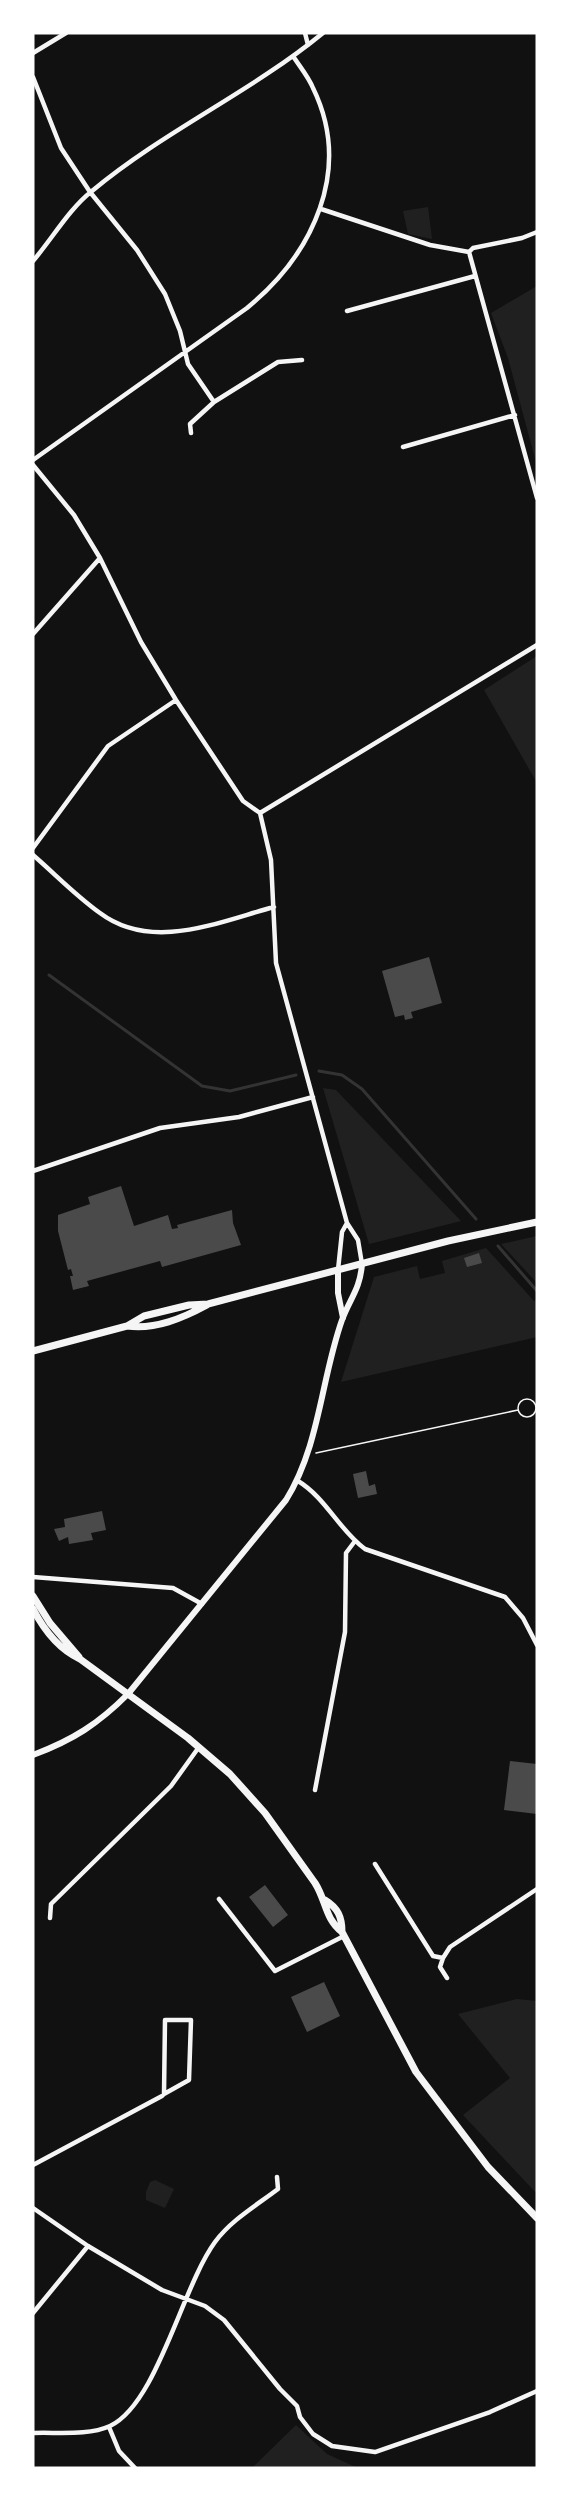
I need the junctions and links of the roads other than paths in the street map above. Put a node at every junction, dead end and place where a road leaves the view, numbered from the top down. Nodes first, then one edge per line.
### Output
1 (66, 33) edge
2 (305, 33) edge
3 (323, 33) edge
4 (308, 45) junction
5 (33, 53) edge
6 (293, 56) junction
7 (33, 77) edge
8 (90, 192) junction
9 (321, 209) junction
10 (537, 232) edge
11 (469, 252) junction
12 (33, 261) edge
13 (475, 276) junction
14 (347, 311) dead end
15 (184, 354) junction
16 (303, 360) dead end
17 (214, 402) junction
18 (515, 415) junction
19 (191, 433) dead end
20 (403, 447) dead end
21 (33, 460) edge
22 (33, 465) edge
23 (537, 498) edge
24 (100, 558) junction
25 (33, 634) edge
26 (537, 645) edge
27 (176, 700) junction
28 (260, 813) junction
29 (33, 848) edge
30 (33, 855) edge
31 (274, 908) junction
32 (313, 1097) junction
33 (33, 1171) edge
34 (537, 1222) edge
35 (347, 1223) junction
36 (362, 1264) junction
37 (338, 1270) junction
38 (208, 1304) junction
39 (343, 1318) junction
40 (127, 1326) junction
41 (33, 1351) edge
42 (298, 1481) junction
43 (355, 1541) junction
44 (33, 1577) edge
45 (33, 1596) edge
46 (202, 1604) junction
47 (33, 1609) edge
48 (537, 1645) edge
49 (80, 1659) junction
50 (128, 1694) junction
51 (199, 1747) junction
52 (33, 1755) edge
53 (315, 1790) dead end
54 (375, 1864) dead end
55 (537, 1889) edge
56 (219, 1899) dead end
57 (50, 1918) dead end
58 (343, 1934) junction
59 (444, 1958) junction
60 (447, 1978) dead end
61 (164, 2094) junction
62 (33, 2165) edge
63 (277, 2177) dead end
64 (33, 2208) edge
65 (537, 2218) edge
66 (88, 2246) junction
67 (184, 2300) junction
68 (33, 2313) edge
69 (537, 2391) edge
70 (109, 2427) junction
71 (33, 2433) edge
72 (135, 2468) edge

1 - 5 street
2 - 4 street
3 - 4 street
4 - 6 street
6 - 8 street
6 - 9 street
7 - 8 street
8 - 12 street
8 - 15 street
9 - 11 street
9 - 15 street
10 - 11 street
11 - 13 street
13 - 14 street
13 - 18 street
15 - 17 street
15 - 21 street
16 - 17 street
17 - 19 street
18 - 20 street
18 - 23 street
22 - 24 street
24 - 25 street
24 - 27 street
26 - 28 street
27 - 28 street
27 - 29 street
28 - 31 street
30 - 31 street
31 - 32 street
32 - 33 street
32 - 35 street
34 - 36 main road
35 - 36 street
35 - 37 street
36 - 37 main road
36 - 39 street
37 - 38 main road
37 - 39 street
38 - 40 main road
38 - 40 main road
39 - 42 street
40 - 41 main road
42 - 43 street
42 - 46 street
43 - 48 street
43 - 53 street
44 - 46 street
45 - 49 main road
46 - 50 street
47 - 49 main road
49 - 50 main road
50 - 51 main road
50 - 52 street
51 - 57 street
51 - 58 main road
54 - 59 street
55 - 59 street
56 - 58 street
58 - 65 main road
59 - 60 street
61 - 61 street
61 - 62 street
63 - 67 street
64 - 66 street
66 - 67 street
66 - 68 street
67 - 69 street
67 - 70 street
70 - 71 street
70 - 72 street

